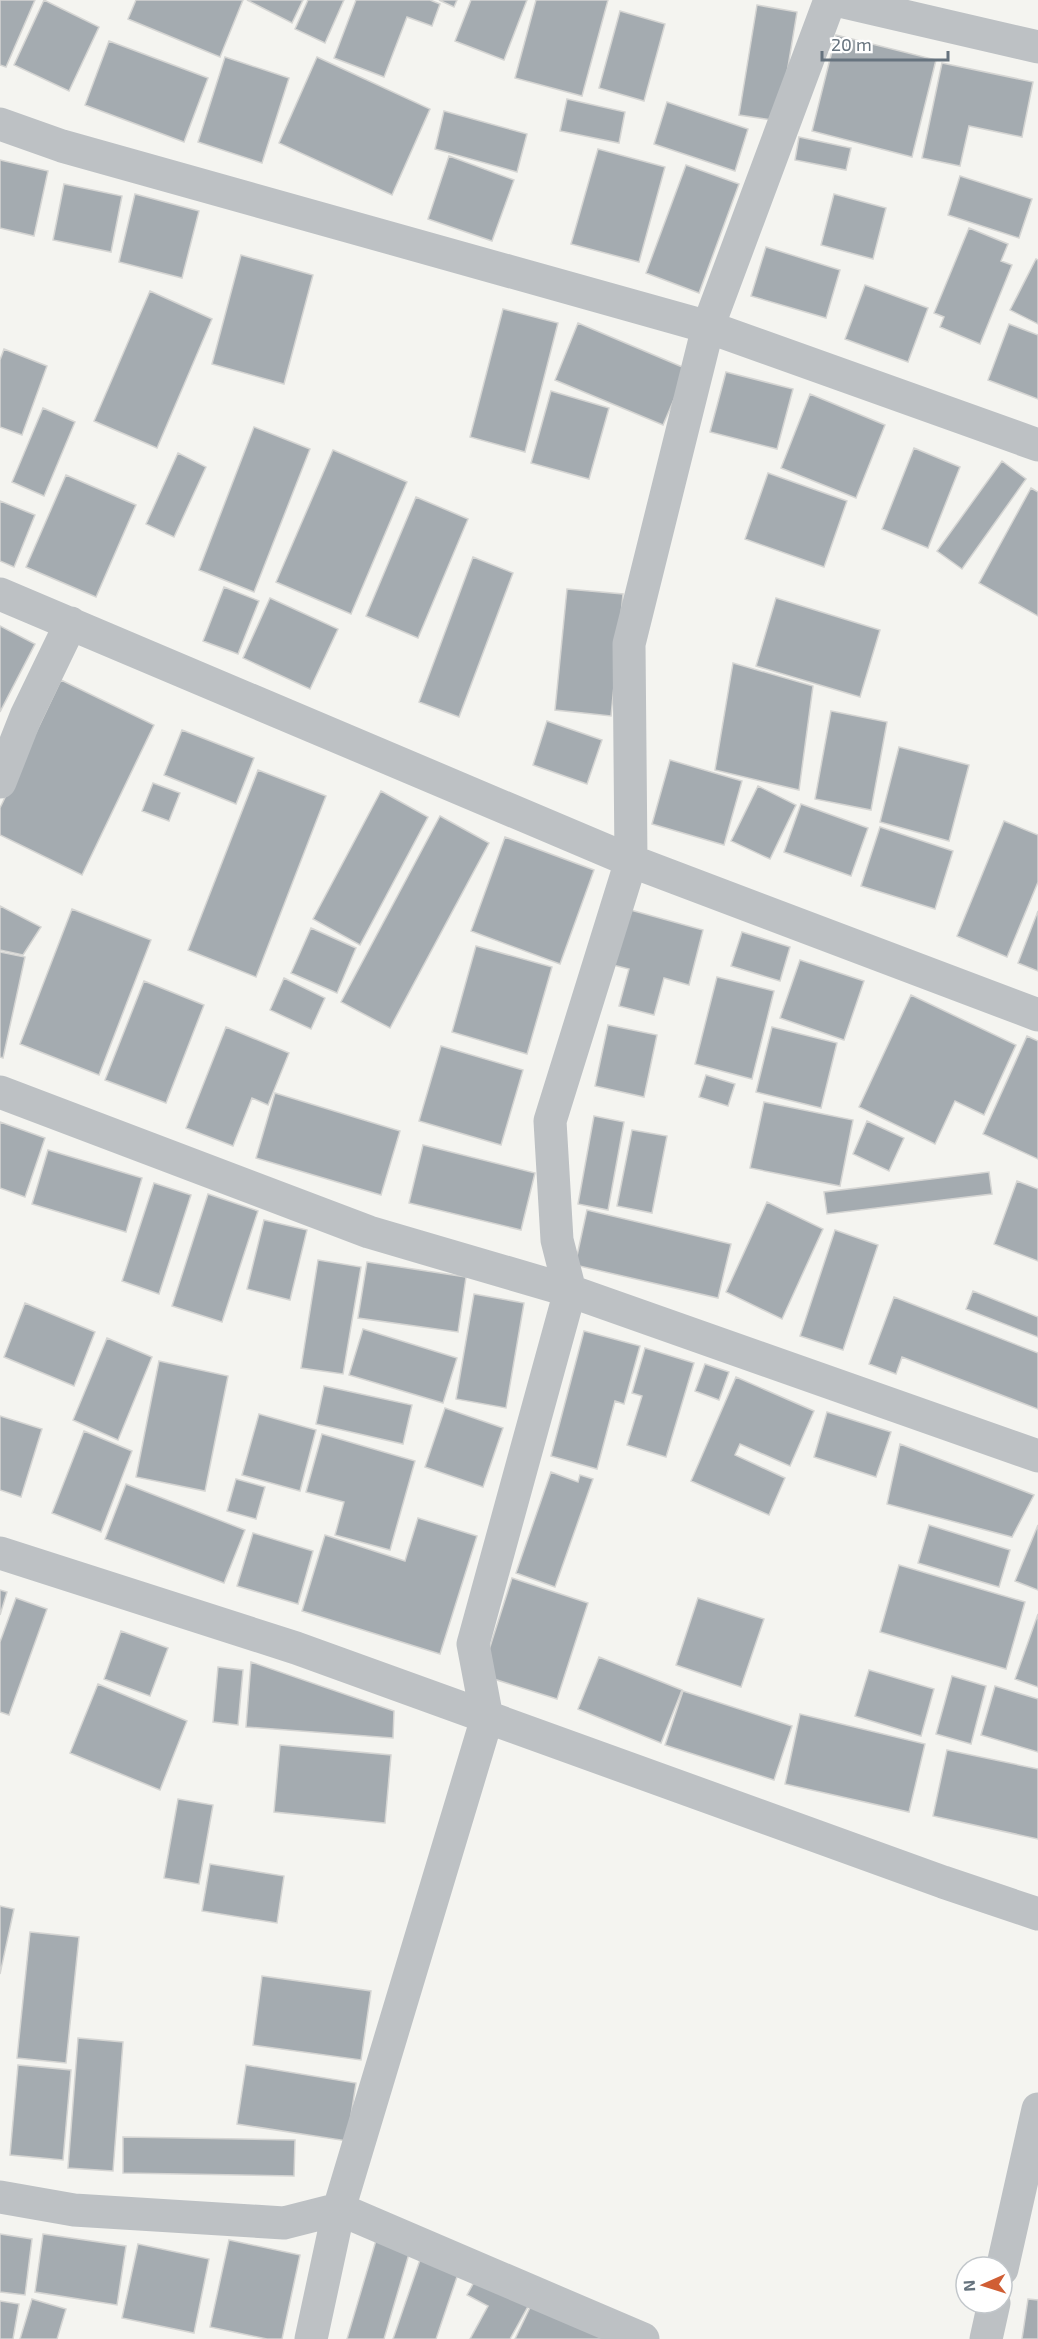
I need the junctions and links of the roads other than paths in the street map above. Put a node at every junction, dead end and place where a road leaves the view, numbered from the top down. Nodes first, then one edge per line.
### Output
1 (830, 0) edge
2 (836, 0) edge
3 (1038, 47) edge
4 (0, 124) edge
5 (708, 327) junction
6 (1038, 445) edge
7 (0, 594) edge
8 (71, 623) junction
9 (0, 782) edge
10 (631, 861) junction
11 (1038, 1015) edge
12 (0, 1092) edge
13 (570, 1291) junction
14 (1038, 1456) edge
15 (0, 1553) edge
16 (487, 1718) junction
17 (1038, 1914) edge
18 (1038, 2109) edge
19 (0, 2197) edge
20 (339, 2209) junction
21 (1005, 2255) edge
22 (991, 2315) edge
23 (310, 2339) edge
24 (643, 2339) edge
25 (986, 2339) edge

1 - 5 street
2 - 3 street
4 - 5 street
5 - 6 street
5 - 10 street
7 - 8 street
8 - 9 street
8 - 10 street
10 - 11 street
10 - 13 street
12 - 13 street
13 - 14 street
13 - 16 street
15 - 16 street
16 - 17 street
16 - 20 street
18 - 21 street
19 - 20 street
20 - 23 street
20 - 24 street
22 - 25 street

